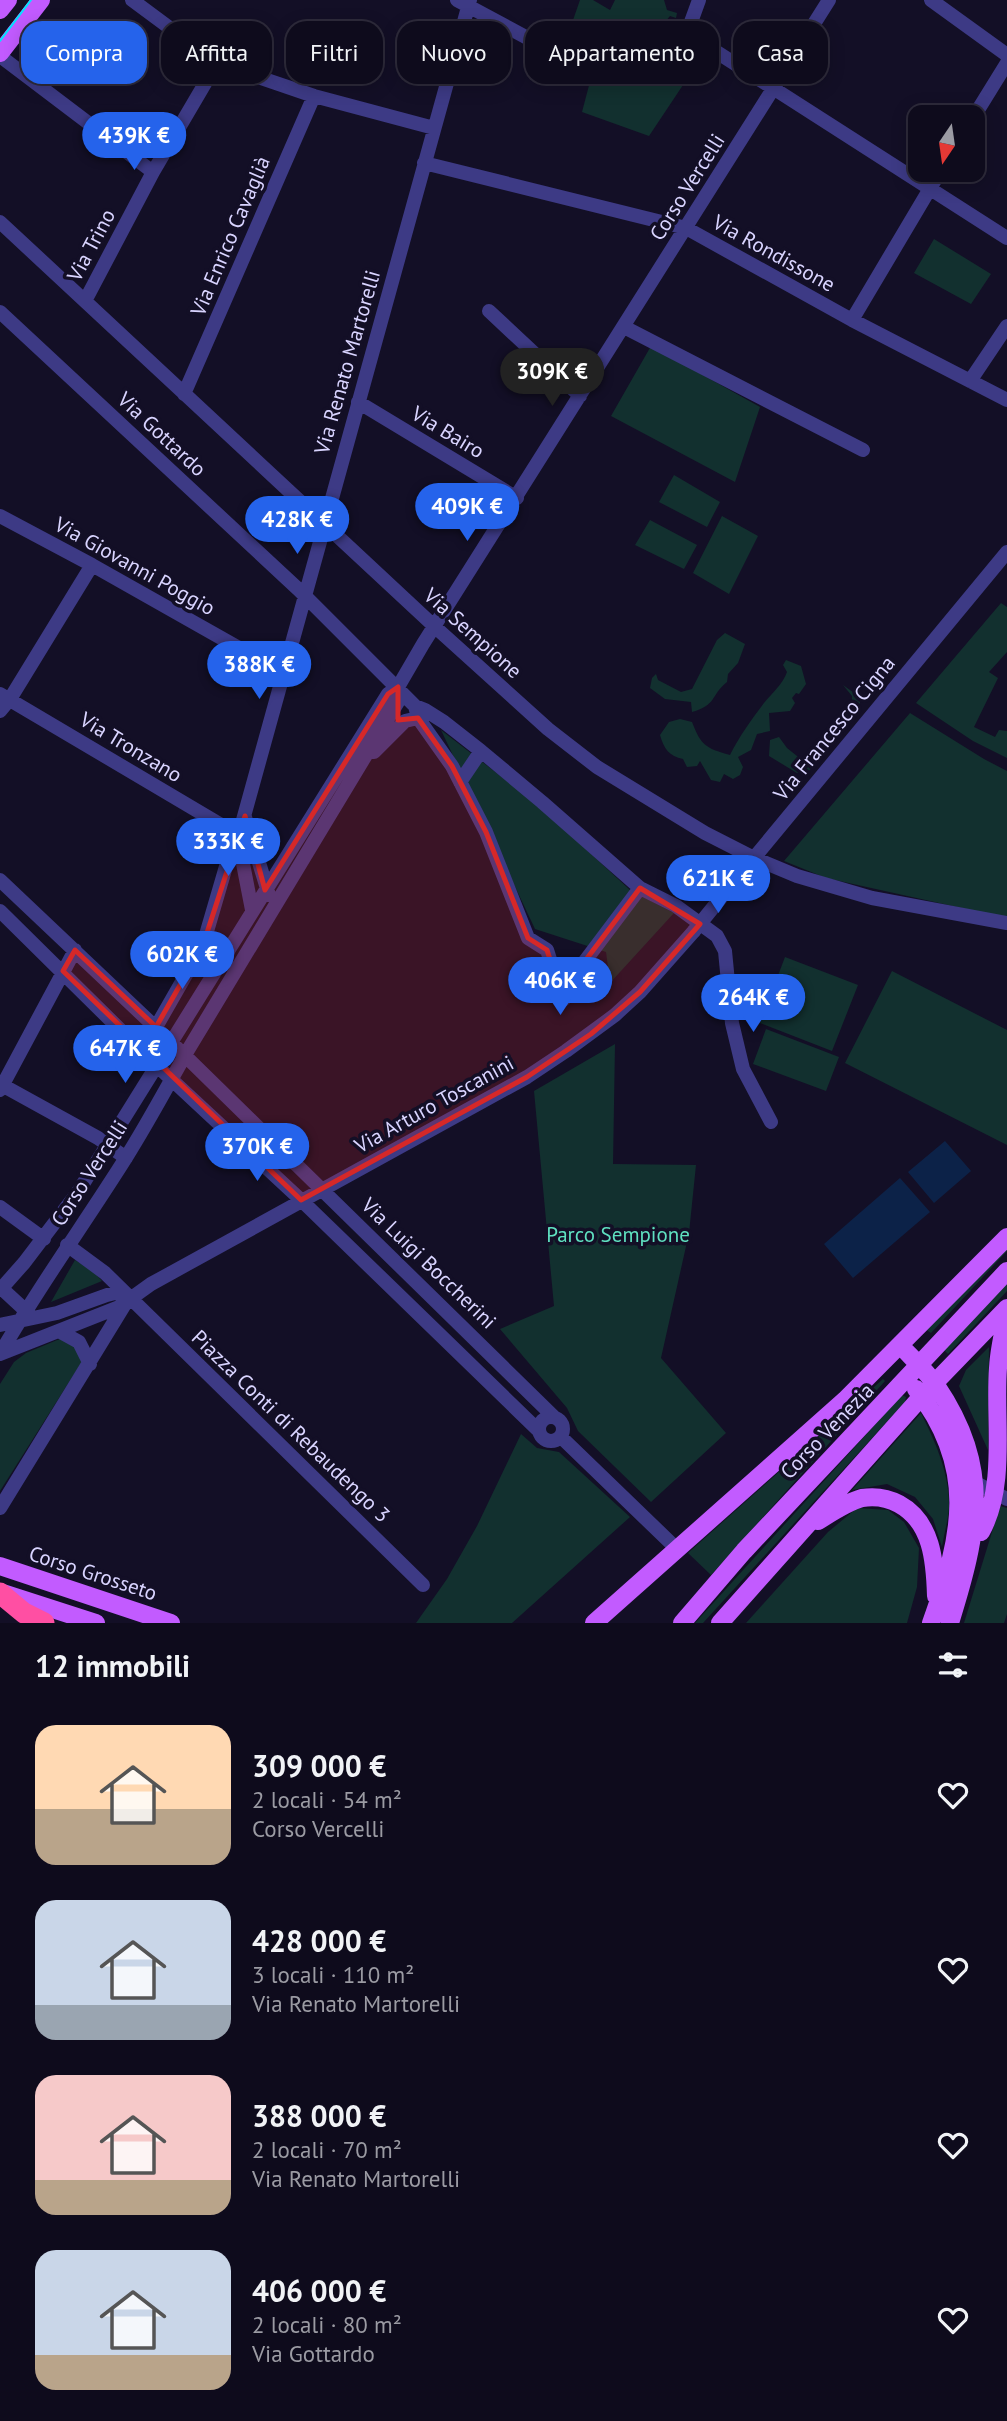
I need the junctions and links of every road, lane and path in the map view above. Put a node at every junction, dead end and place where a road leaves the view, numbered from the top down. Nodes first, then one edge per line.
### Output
1 (8, 0) edge
2 (41, 0) edge
3 (132, 0) edge
4 (699, 0) edge
5 (829, 0) edge
6 (931, 0) edge
7 (466, 2) edge
8 (0, 10) edge
9 (161, 21) edge
10 (525, 35) edge
11 (0, 55) edge
12 (1007, 55) edge
13 (1007, 63) edge
14 (272, 82) edge
15 (205, 84) edge
16 (774, 88) junction
17 (314, 96) junction
18 (981, 105) edge
19 (434, 128) junction
20 (424, 163) junction
21 (153, 172) junction
22 (934, 182) edge
23 (930, 188) junction
24 (0, 222) edge
25 (686, 228) junction
26 (1007, 238) edge
27 (85, 301) junction
28 (489, 311) dead end
29 (0, 312) edge
30 (852, 320) junction
31 (1007, 326) edge
32 (624, 327) junction
33 (970, 381) junction
34 (184, 394) junction
35 (580, 396) junction
36 (1007, 400) edge
37 (358, 402) junction
38 (863, 450) dead end
39 (517, 498) junction
40 (0, 516) edge
41 (324, 524) junction
42 (1007, 552) edge
43 (92, 565) junction
44 (305, 596) junction
45 (434, 626) junction
46 (285, 674) junction
47 (398, 687) junction
48 (3, 701) edge
49 (416, 712) junction
50 (481, 751) junction
51 (364, 758) junction
52 (460, 782) junction
53 (244, 816) junction
54 (238, 838) junction
55 (750, 862) junction
56 (0, 880) edge
57 (640, 888) junction
58 (265, 890) junction
59 (275, 905) junction
60 (252, 910) junction
61 (0, 911) edge
62 (1007, 923) edge
63 (694, 931) joint
64 (75, 950) junction
65 (63, 971) junction
66 (156, 1027) junction
67 (171, 1042) junction
68 (185, 1056) junction
69 (157, 1066) junction
70 (173, 1081) junction
71 (1, 1086) edge
72 (771, 1122) dead end
73 (108, 1145) junction
74 (126, 1158) junction
75 (323, 1189) junction
76 (301, 1200) junction
77 (0, 1207) edge
78 (1007, 1237) edge
79 (44, 1239) junction
80 (67, 1245) junction
81 (1007, 1271) edge
82 (0, 1289) edge
83 (130, 1297) junction
84 (1007, 1308) edge
85 (1007, 1315) edge
86 (22, 1316) junction
87 (0, 1325) edge
88 (59, 1331) junction
89 (900, 1345) junction
90 (0, 1354) edge
91 (90, 1364) junction
92 (914, 1373) junction
93 (934, 1383) junction
94 (922, 1396) junction
95 (553, 1416) junction
96 (539, 1431) junction
97 (561, 1437) junction
98 (974, 1482) junction
99 (1001, 1496) edge
100 (0, 1508) edge
101 (801, 1533) junction
102 (972, 1547) junction
103 (678, 1550) junction
104 (0, 1566) edge
105 (423, 1584) dead end
106 (0, 1592) edge
107 (934, 1615) edge
108 (44, 1623) edge
109 (96, 1623) edge
110 (171, 1623) edge
111 (594, 1623) edge
112 (682, 1623) edge
113 (720, 1623) edge
114 (950, 1623) edge

1 - 8 main road
2 - 11 main road
3 - 9 street
4 - 16 street
5 - 16 street, Corso Vercelli
6 - 12 street
7 - 10 street
7 - 19 street, Via Renato Martorelli
11 - 21 street
13 - 18 street
14 - 17 street
15 - 21 street, Via Trino
16 - 23 street
16 - 25 street, Corso Vercelli
17 - 19 street
17 - 34 street, Via Enrico Cavaglià
19 - 20 street, Via Renato Martorelli
20 - 25 street, Via Rondissone
20 - 37 street, Via Renato Martorelli
21 - 27 street, Via Trino
22 - 23 street
23 - 26 street
23 - 30 street
24 - 27 street, Via Sempione
25 - 30 street, Via Rondissone
25 - 32 street, Corso Vercelli
27 - 34 street, Via Sempione
28 - 35 street
29 - 44 street, Via Gottardo
30 - 33 street, Via Rondissone
31 - 33 street
32 - 35 street, Corso Vercelli
32 - 38 street
33 - 36 street, Via Rondissone
34 - 41 street, Via Sempione
35 - 39 street, Corso Vercelli
37 - 39 street, Via Bairo
37 - 41 street, Via Renato Martorelli
39 - 45 street, Corso Vercelli
40 - 43 street, Via Giovanni Poggio
41 - 44 street, Via Renato Martorelli
41 - 45 street, Via Sempione
42 - 55 street, Via Francesco Cigna
43 - 46 street, Via Giovanni Poggio
43 - 48 street
44 - 46 street, Via Renato Martorelli
44 - 47 street, Via Gottardo
45 - 47 street, Corso Vercelli
45 - 55 street, Via Sempione
46 - 53 street, Via Renato Martorelli
47 - 49 street, Via Gottardo
47 - 51 street, Corso Vercelli
47 - 58 street, Corso Vercelli
48 - 54 street, Via Tronzano
49 - 50 street, Via Gottardo
49 - 51 street
49 - 52 street, Via Gottardo
50 - 52 street
50 - 57 street, Via Gottardo
51 - 59 street, Corso Vercelli
52 - 57 street, Via Gottardo
53 - 54 street, Via Renato Martorelli
53 - 58 street
54 - 60 street, Via Renato Martorelli
54 - 66 street, Via Renato Martorelli
55 - 62 street, Via Sempione
55 - 63 street, Via Francesco Cigna, bridge
56 - 64 street, Via Luigi Boccherini
57 - 72 street, Via Gottardo
58 - 59 street
58 - 60 street, Corso Vercelli
59 - 68 street, Corso Vercelli
60 - 67 street, Corso Vercelli
61 - 65 street, Via Luigi Boccherini
63 - 75 street, Via Arturo Toscanini
64 - 65 street
64 - 66 street, Via Luigi Boccherini
65 - 69 street, Via Luigi Boccherini
65 - 71 street
66 - 67 street, Via Luigi Boccherini
67 - 68 street, Via Luigi Boccherini
67 - 69 street, Corso Vercelli
68 - 70 street, Corso Vercelli
68 - 75 street, Via Luigi Boccherini
69 - 70 street, Via Luigi Boccherini
69 - 73 street, Corso Vercelli
70 - 74 street, Corso Vercelli
70 - 76 street, Via Luigi Boccherini
71 - 73 street
73 - 74 street
73 - 79 street, Corso Vercelli
74 - 80 street, Corso Vercelli
75 - 76 street, Via Arturo Toscanini
75 - 95 street, Via Luigi Boccherini
76 - 83 street, Via Arturo Toscanini
76 - 96 street, Via Luigi Boccherini
77 - 79 street
78 - 89 main road
79 - 82 street, Corso Vercelli
80 - 83 street, Piazza Conti di Rebaudengo 3
80 - 86 street, Corso Vercelli
81 - 92 main road, Corso Venezia
82 - 86 street
83 - 86 street, Via Arturo Toscanini
83 - 88 street, Via Arturo Toscanini
83 - 91 street
83 - 105 street, Piazza Conti di Rebaudengo 3
84 - 93 main road
85 - 99 main road
86 - 87 street, Via Arturo Toscanini
86 - 90 street, Corso Vercelli
88 - 90 street, Via Arturo Toscanini
88 - 91 street
89 - 92 main road
89 - 103 main road
91 - 100 street
92 - 93 main road
92 - 94 main road
92 - 112 main road, Corso Venezia
93 - 94 main road
93 - 98 main road
94 - 101 main road
94 - 107 main road
95 - 96 street
95 - 97 street
96 - 97 street
97 - 103 street
98 - 99 street
98 - 102 main road
99 - 102 main road
101 - 107 main road
101 - 113 main road
102 - 114 main road
103 - 111 main road
104 - 110 main road, Corso Grosseto
106 - 108 highway
106 - 109 main road

